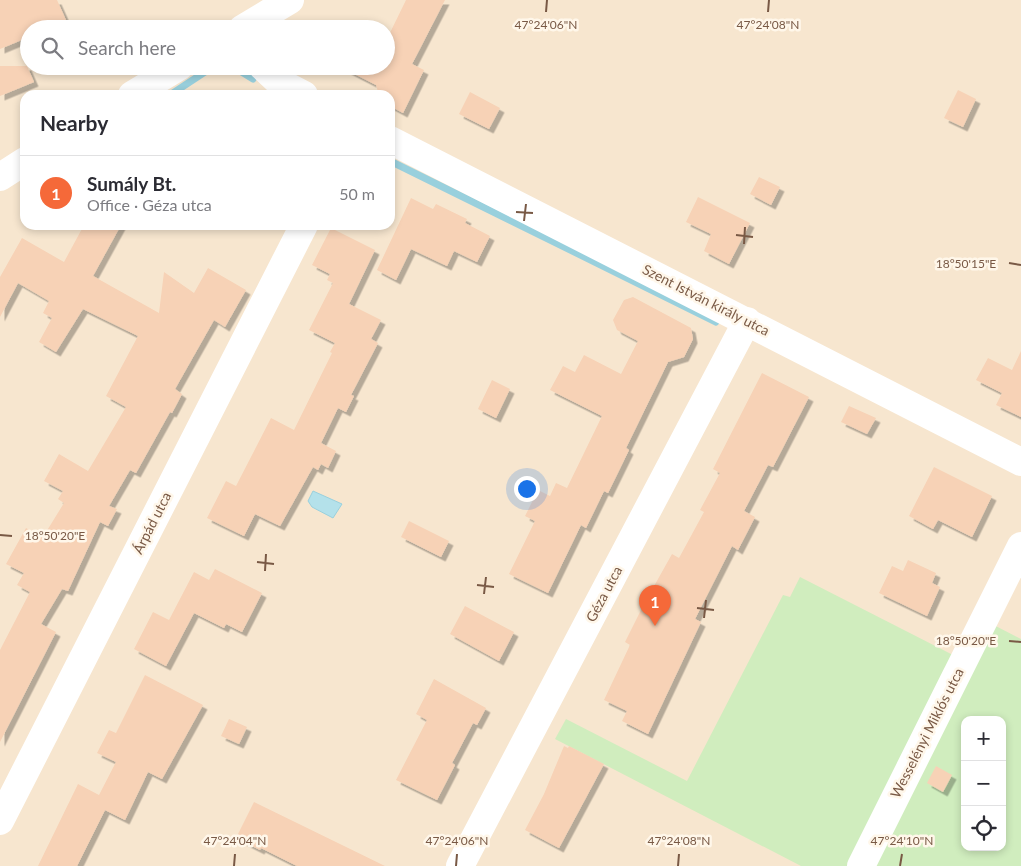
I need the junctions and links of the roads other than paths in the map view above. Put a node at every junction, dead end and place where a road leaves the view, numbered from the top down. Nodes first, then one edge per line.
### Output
1 (290, 0) edge
2 (257, 20) edge
3 (165, 75) edge
4 (272, 75) edge
5 (140, 90) edge
6 (294, 90) edge
7 (395, 143) edge
8 (20, 164) edge
9 (0, 177) edge
10 (301, 230) edge
11 (747, 321) junction
12 (1021, 462) edge
13 (1021, 546) edge
14 (0, 821) edge
15 (460, 866) edge
16 (861, 866) edge

1 - 2 street
3 - 5 street
4 - 6 street
7 - 11 street, Szent István király utca
8 - 9 street
10 - 14 street, Árpád utca
11 - 12 street, Szent István király utca
11 - 15 street, Géza utca
13 - 16 street, Wesselényi Miklós utca

